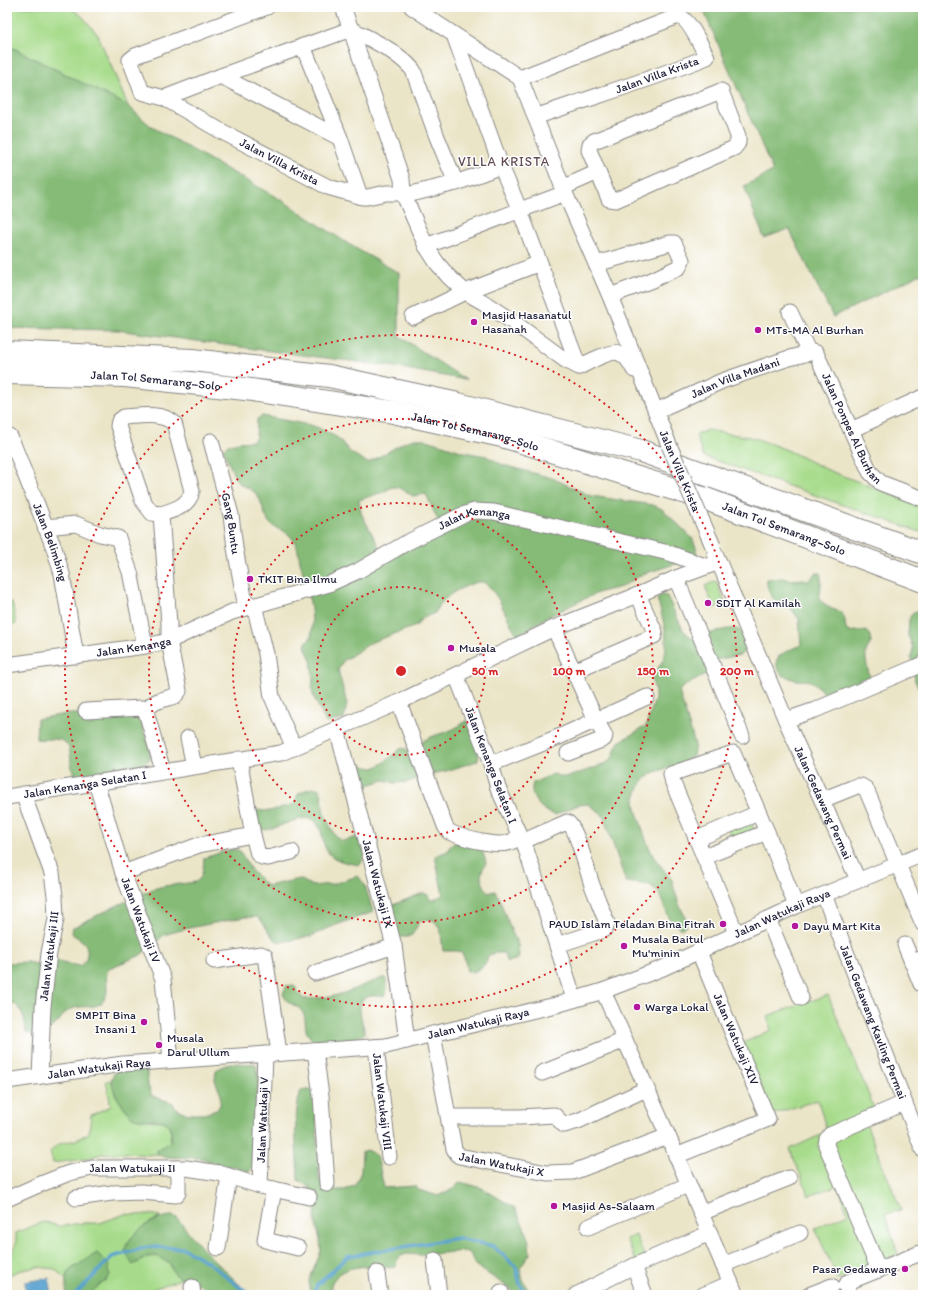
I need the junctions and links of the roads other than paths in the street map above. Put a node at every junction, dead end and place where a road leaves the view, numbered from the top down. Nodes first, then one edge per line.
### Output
1 (267, 7) edge
2 (343, 7) edge
3 (412, 7) edge
4 (351, 30) junction
5 (454, 35) junction
6 (303, 46) junction
7 (221, 76) junction
8 (520, 78) junction
9 (164, 98) junction
10 (535, 117) junction
11 (340, 138) junction
12 (501, 166) junction
13 (598, 172) junction
14 (456, 183) junction
15 (563, 190) junction
16 (403, 193) junction
17 (360, 196) junction
18 (520, 210) junction
19 (426, 246) junction
20 (540, 263) junction
21 (596, 264) junction
22 (465, 292) junction
23 (610, 296) junction
24 (790, 312) dead end
25 (413, 317) dead end
26 (7, 352) edge
27 (813, 353) junction
28 (579, 367) junction
29 (7, 374) edge
30 (649, 395) junction
31 (923, 397) edge
32 (656, 411) junction
33 (851, 430) junction
34 (7, 436) edge
35 (211, 441) dead end
36 (923, 499) edge
37 (161, 514) junction
38 (45, 527) junction
39 (923, 553) edge
40 (719, 562) junction
41 (705, 566) junction
42 (676, 578) junction
43 (923, 581) edge
44 (638, 595) junction
45 (250, 606) junction
46 (554, 628) junction
47 (169, 640) junction
48 (145, 646) junction
49 (76, 656) junction
50 (923, 664) edge
51 (7, 665) edge
52 (574, 671) junction
53 (456, 675) junction
54 (648, 697) dead end
55 (399, 702) junction
56 (86, 711) dead end
57 (145, 711) junction
58 (596, 720) junction
59 (787, 722) junction
60 (337, 729) junction
61 (742, 736) dead end
62 (188, 738) dead end
63 (294, 748) junction
64 (568, 753) dead end
65 (239, 759) junction
66 (491, 764) junction
67 (194, 766) junction
68 (163, 771) junction
69 (96, 782) junction
70 (23, 794) junction
71 (7, 797) edge
72 (822, 800) junction
73 (758, 813) junction
74 (767, 832) junction
75 (253, 835) junction
76 (697, 839) junction
77 (292, 852) dead end
78 (923, 854) edge
79 (704, 856) junction
80 (898, 865) junction
81 (123, 873) junction
82 (858, 880) junction
83 (824, 895) junction
84 (796, 906) junction
85 (768, 919) junction
86 (923, 924) edge
87 (736, 934) junction
88 (557, 945) junction
89 (905, 945) dead end
90 (394, 946) junction
91 (700, 952) junction
92 (918, 960) edge
93 (214, 961) dead end
94 (315, 972) dead end
95 (921, 984) dead end
96 (603, 991) junction
97 (802, 998) dead end
98 (574, 999) junction
99 (433, 1034) junction
100 (625, 1040) junction
101 (407, 1041) junction
102 (376, 1047) junction
103 (315, 1051) junction
104 (272, 1053) junction
105 (171, 1060) junction
106 (542, 1073) dead end
107 (40, 1076) junction
108 (7, 1081) edge
109 (646, 1089) junction
110 (904, 1103) junction
111 (449, 1117) junction
112 (668, 1136) junction
113 (923, 1150) edge
114 (676, 1156) junction
115 (389, 1157) dead end
116 (178, 1168) junction
117 (229, 1176) junction
118 (789, 1178) dead end
119 (327, 1184) dead end
120 (688, 1185) junction
121 (267, 1187) junction
122 (310, 1197) dead end
123 (76, 1198) dead end
124 (7, 1199) edge
125 (701, 1213) junction
126 (588, 1228) dead end
127 (710, 1233) junction
128 (800, 1233) dead end
129 (218, 1248) dead end
130 (298, 1248) dead end
131 (923, 1252) edge
132 (435, 1260) dead end
133 (723, 1265) junction
134 (634, 1266) junction
135 (879, 1270) junction
136 (377, 1273) dead end
137 (832, 1286) dead end
138 (733, 1289) edge
139 (380, 1295) edge
140 (439, 1295) edge
141 (576, 1295) edge
142 (645, 1295) edge
143 (703, 1295) edge
144 (809, 1295) edge
145 (850, 1295) edge

1 - 9 street, Jalan Villa Krista
2 - 4 street
3 - 5 street
4 - 6 street
4 - 14 street
4 - 16 street
5 - 8 street
5 - 12 street
6 - 7 street
6 - 11 street
7 - 9 street
7 - 11 street
8 - 10 street, Jalan Villa Krista
8 - 10 street, Jalan Villa Krista
9 - 17 street, Jalan Villa Krista
10 - 15 street, Jalan Villa Krista
11 - 17 street
12 - 14 street, Jalan Villa Krista
12 - 18 street
13 - 13 street
13 - 15 street
14 - 16 street, Jalan Villa Krista
15 - 18 street
15 - 21 street, Jalan Villa Krista
16 - 17 street, Jalan Villa Krista
16 - 19 street
18 - 19 street
18 - 20 street
19 - 22 street
20 - 22 street
20 - 28 street
21 - 23 street, Jalan Villa Krista
21 - 23 street
22 - 25 street
22 - 28 street
23 - 30 street, Jalan Villa Krista
24 - 27 street, Jalan Ponpes Al Burhan
26 - 39 highway, Jalan Tol Semarang–Solo
27 - 32 street, Jalan Villa Madani
27 - 33 street, Jalan Ponpes Al Burhan
28 - 30 street, Jalan Villa Krista
29 - 43 highway, Jalan Tol Semarang–Solo
30 - 32 street, Jalan Villa Krista
31 - 33 street
32 - 40 street, Jalan Villa Krista, bridge
33 - 36 street, Jalan Ponpes Al Burhan
34 - 38 street, Jalan Belimbing
35 - 45 street, Gang Buntu
37 - 37 street
37 - 47 street
38 - 48 street
38 - 49 street, Jalan Belimbing
40 - 41 street, Jalan Kenanga Selatan I
40 - 59 street
41 - 42 street, Jalan Kenanga Selatan I
41 - 45 street, Jalan Kenanga
42 - 44 street, Jalan Kenanga Selatan I
42 - 61 street
44 - 46 street, Jalan Kenanga Selatan I
44 - 52 street
45 - 47 street, Jalan Kenanga
45 - 63 street
46 - 52 street
46 - 53 street, Jalan Kenanga Selatan I
47 - 48 street, Jalan Kenanga
47 - 57 street
48 - 49 street, Jalan Kenanga
49 - 51 street, Jalan Kenanga
50 - 59 street
52 - 58 street
53 - 55 street, Jalan Kenanga Selatan I
53 - 66 street, Jalan Kenanga Selatan I
54 - 58 street
55 - 60 street, Jalan Kenanga Selatan I
55 - 66 street, Jalan Kenanga Selatan I
56 - 57 street
57 - 68 street, Jalan Kenanga Selatan I
58 - 64 street
58 - 66 street
59 - 72 street, Jalan Gedawang Permai
60 - 63 street, Jalan Kenanga Selatan I
60 - 90 street, Jalan Watukaji IX
62 - 67 street
63 - 65 street, Jalan Kenanga Selatan I
65 - 67 street, Jalan Kenanga Selatan I
65 - 75 street
67 - 68 street, Jalan Kenanga Selatan I
68 - 69 street, Jalan Kenanga Selatan I
69 - 70 street, Jalan Kenanga Selatan I
69 - 81 street, Jalan Watukaji IV
70 - 71 street, Jalan Kenanga Selatan I
70 - 107 street, Jalan Watukaji III
72 - 80 street
72 - 82 street, Jalan Gedawang Permai
73 - 74 street
73 - 76 street
73 - 76 street
74 - 79 street
74 - 84 street
75 - 77 street
75 - 81 street
76 - 79 street
78 - 80 street, Jalan Watukaji Raya
79 - 87 street
80 - 82 street, Jalan Watukaji Raya
80 - 86 street
81 - 105 street, Jalan Watukaji IV
82 - 83 street, Jalan Watukaji Raya
83 - 84 street, Jalan Watukaji Raya
83 - 110 street, Jalan Gedawang Kavling Permai
84 - 85 street, Jalan Watukaji Raya
85 - 87 street, Jalan Watukaji Raya
85 - 97 street
87 - 91 street, Jalan Watukaji Raya
88 - 88 street
88 - 98 street
89 - 92 street
90 - 94 street
90 - 101 street, Jalan Watukaji IX
91 - 96 street, Jalan Watukaji Raya
91 - 114 street, Jalan Watukaji XIV
92 - 95 street
93 - 104 street, Jalan Watukaji V
96 - 98 street, Jalan Watukaji Raya
96 - 100 street
98 - 99 street, Jalan Watukaji Raya
99 - 101 street, Jalan Watukaji Raya
99 - 111 street, Jalan Watukaji X
100 - 106 street
100 - 109 street
101 - 102 street, Jalan Watukaji Raya
102 - 103 street, Jalan Watukaji Raya
102 - 115 street, Jalan Watukaji VIII
103 - 104 street, Jalan Watukaji Raya
103 - 119 street
104 - 105 street, Jalan Watukaji Raya
104 - 121 street, Jalan Watukaji V
105 - 107 street, Jalan Watukaji Raya
107 - 108 street, Jalan Watukaji Raya
109 - 111 street
109 - 112 street
110 - 113 street, Jalan Gedawang Kavling Permai
110 - 135 street
111 - 112 street, Jalan Watukaji X
112 - 114 street
114 - 120 street
116 - 117 street, Jalan Watukaji II
116 - 123 street
116 - 124 street, Jalan Watukaji II
117 - 121 street, Jalan Watukaji II
117 - 129 street
118 - 125 street
120 - 125 street
120 - 126 street
121 - 122 street, Jalan Watukaji II
121 - 130 street, Jalan Watukaji V
125 - 127 street
127 - 133 street
127 - 134 street
128 - 133 street
131 - 135 street
132 - 140 street
133 - 138 street
134 - 141 street
134 - 142 street
135 - 145 street
136 - 139 street
137 - 144 street
138 - 143 street

